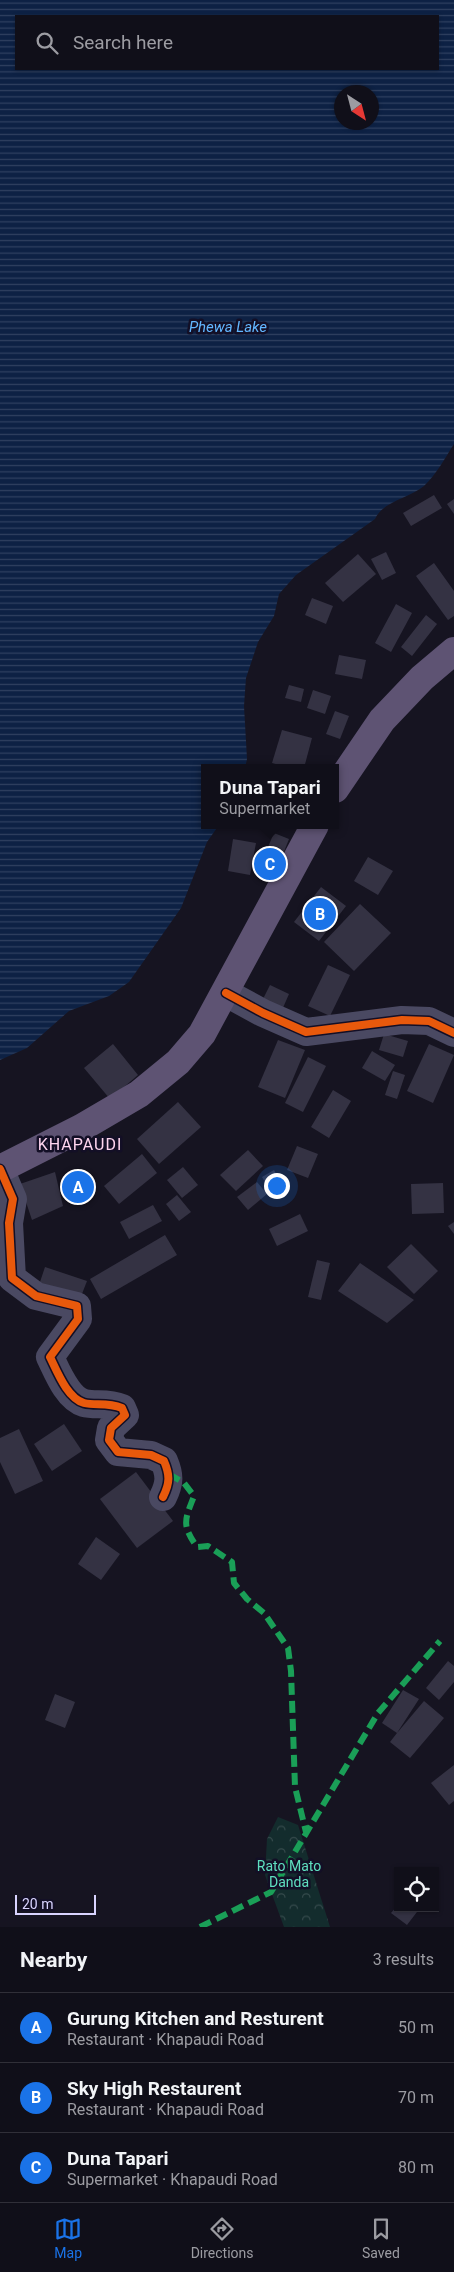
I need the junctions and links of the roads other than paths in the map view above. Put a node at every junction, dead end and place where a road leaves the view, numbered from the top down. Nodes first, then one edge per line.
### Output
1 (454, 650) edge
2 (339, 783) edge
3 (313, 829) edge
4 (226, 993) junction
5 (454, 1033) edge
6 (0, 1169) edge
7 (163, 1497) dead end

1 - 2 main road
3 - 4 main road
4 - 5 street
4 - 6 main road
6 - 7 street

